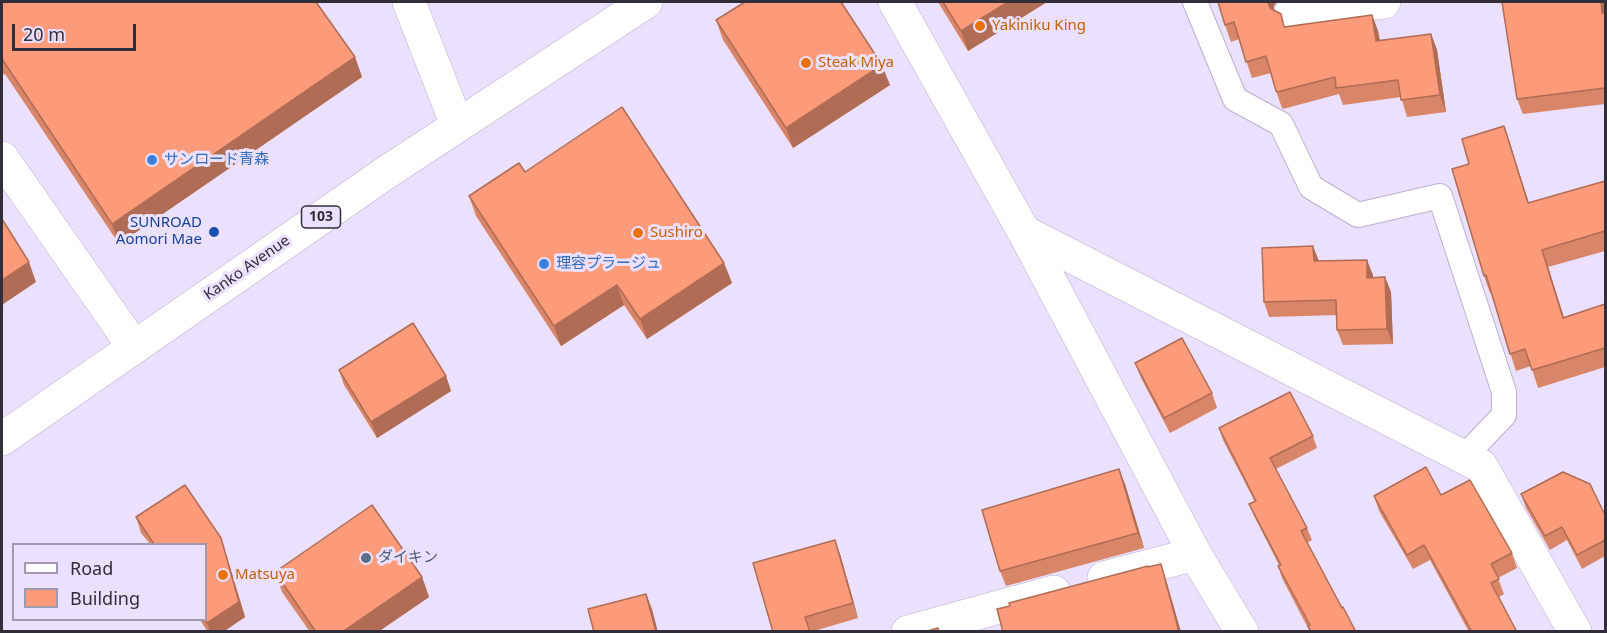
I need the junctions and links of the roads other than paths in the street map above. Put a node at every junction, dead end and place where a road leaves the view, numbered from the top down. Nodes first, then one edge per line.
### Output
1 (409, 2) edge
2 (646, 2) edge
3 (895, 2) edge
4 (1195, 2) edge
5 (1384, 2) edge
6 (1291, 13) dead end
7 (457, 125) junction
8 (2, 158) edge
9 (1024, 232) junction
10 (134, 347) junction
11 (2, 439) edge
12 (1464, 457) junction
13 (1195, 554) junction
14 (908, 632) edge
15 (1242, 632) edge
16 (1575, 632) edge

1 - 7 main road
2 - 7 main road, Kanko Avenue / 103
3 - 9 main road
4 - 12 lane
5 - 6 main road
7 - 10 main road, Kanko Avenue / 103
8 - 10 main road
9 - 12 main road
9 - 13 main road
10 - 11 main road, Kanko Avenue / 103
12 - 16 main road
13 - 14 main road
13 - 15 main road

